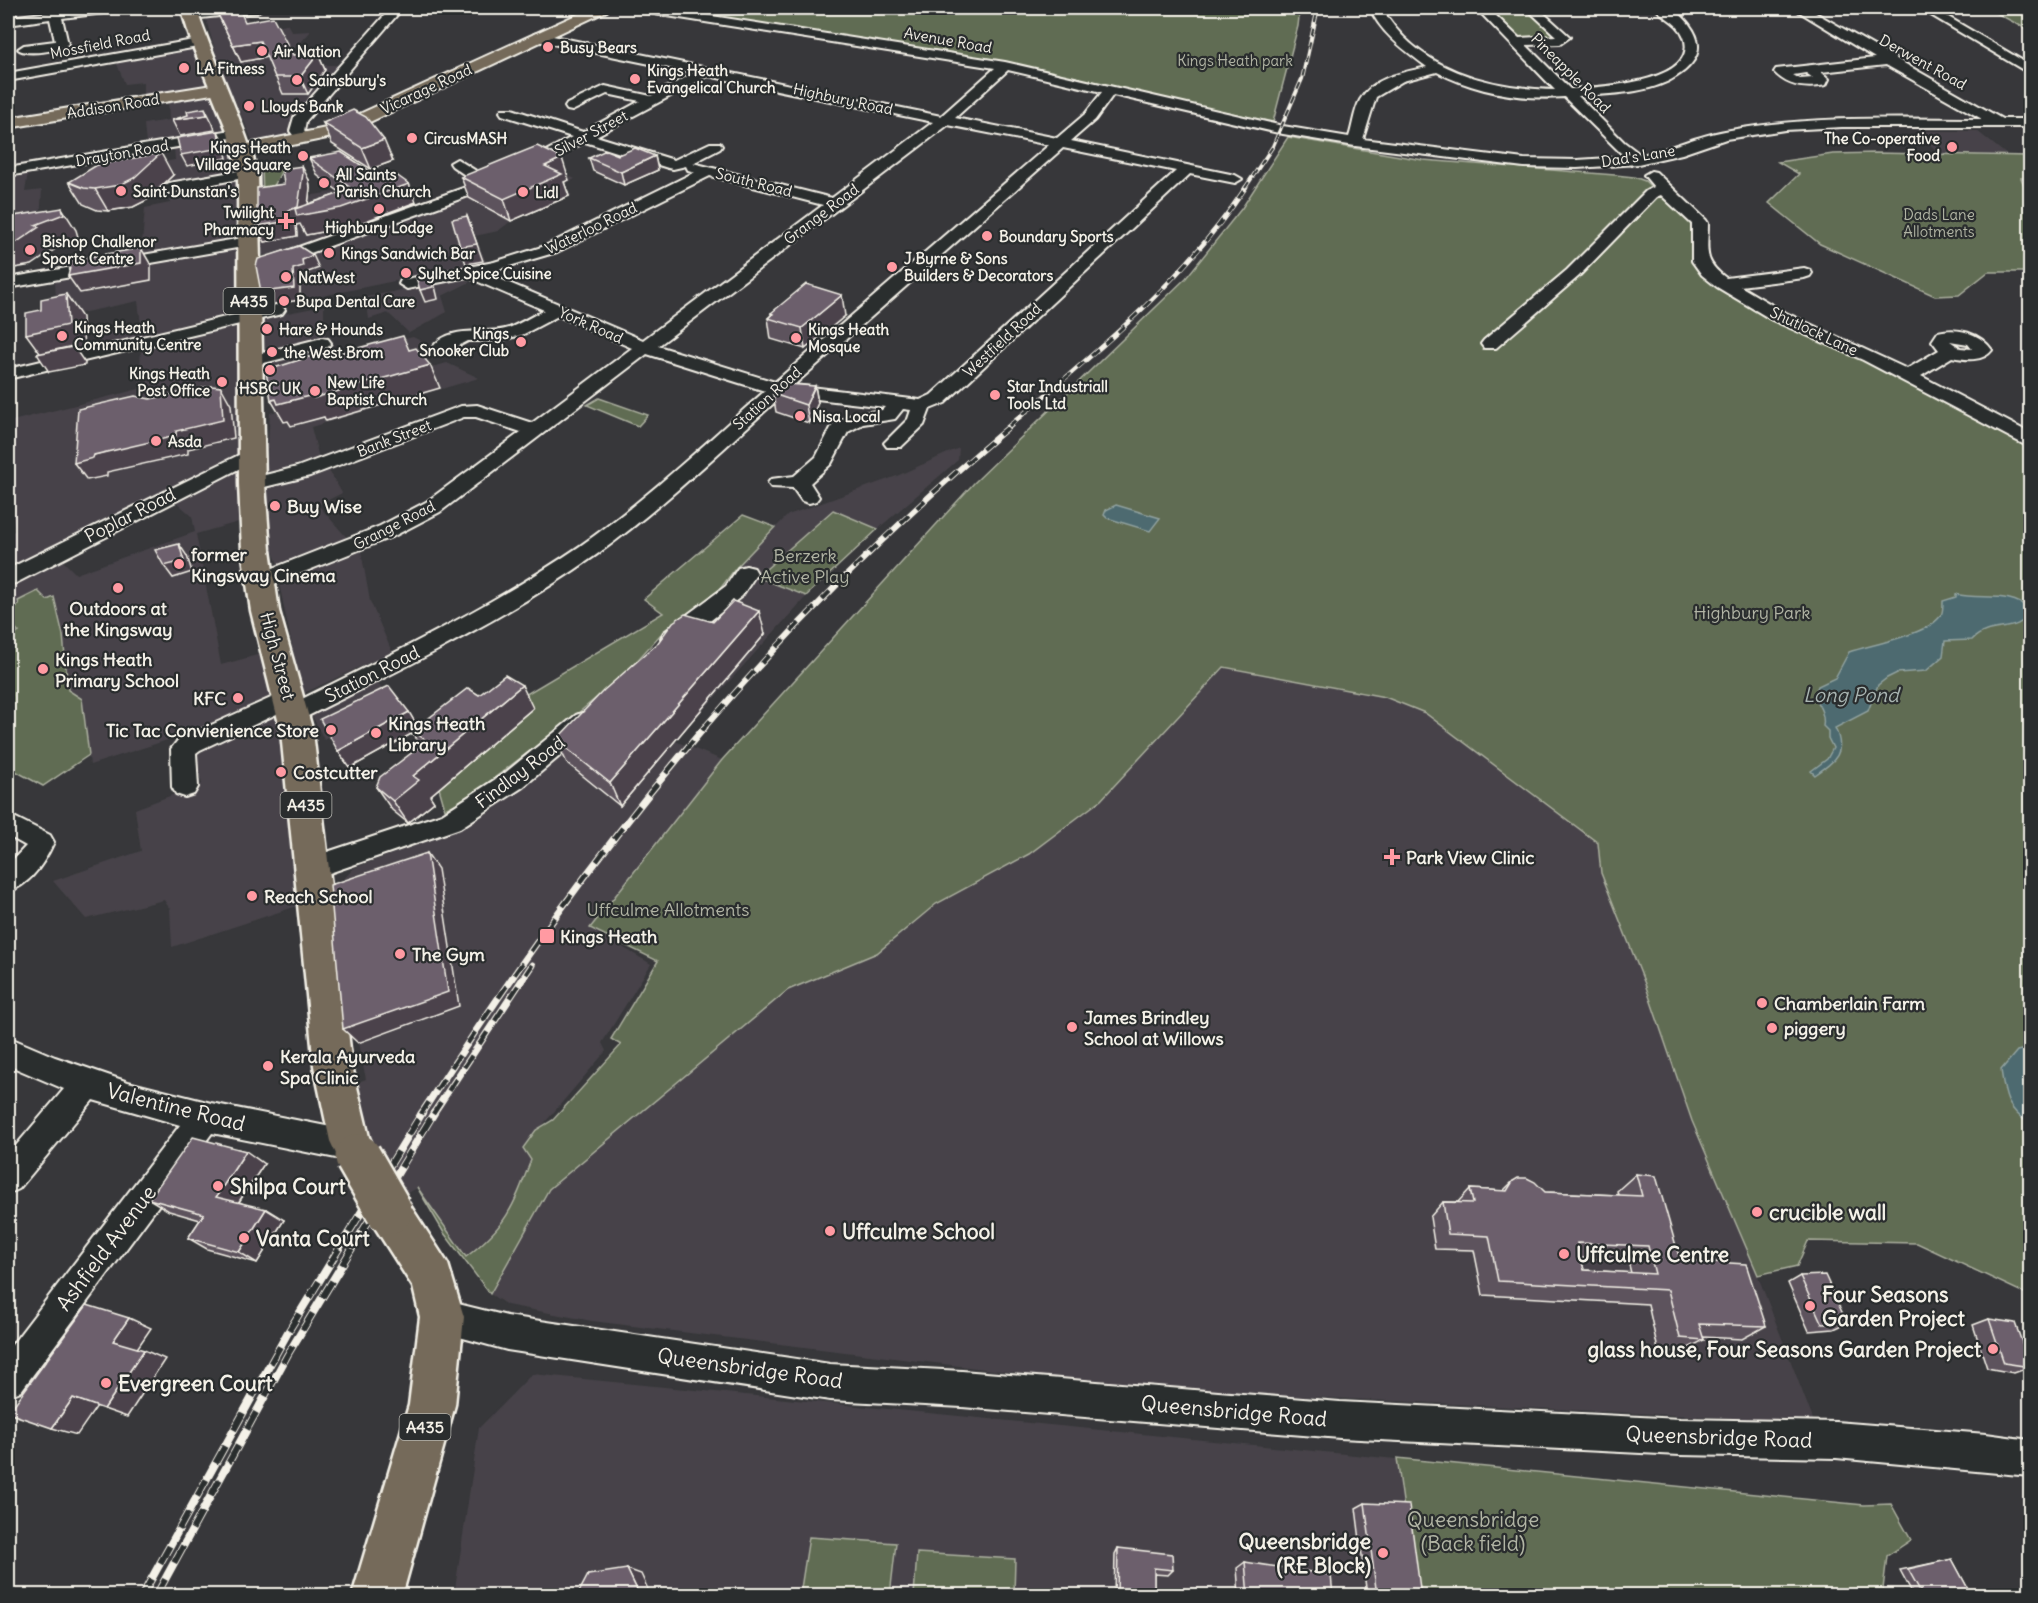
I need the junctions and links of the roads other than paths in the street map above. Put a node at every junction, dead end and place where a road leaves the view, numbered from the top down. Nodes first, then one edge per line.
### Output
1 (113, 8) edge
2 (257, 8) edge
3 (397, 8) edge
4 (602, 8) edge
5 (642, 8) edge
6 (1376, 8) edge
7 (1482, 8) edge
8 (1491, 8) edge
9 (1532, 8) edge
10 (1661, 8) edge
11 (1799, 8) edge
12 (1926, 8) edge
13 (189, 11) edge
14 (56, 15) junction
15 (8, 21) edge
16 (538, 37) junction
17 (1517, 42) junction
18 (200, 43) junction
19 (24, 49) dead end
20 (1888, 61) junction
21 (1005, 66) junction
22 (1438, 68) junction
23 (1809, 69) dead end
24 (2031, 70) edge
25 (707, 71) junction
26 (8, 77) edge
27 (218, 89) junction
28 (1111, 89) junction
29 (1570, 93) junction
30 (652, 100) junction
31 (572, 107) dead end
32 (507, 112) dead end
33 (941, 119) junction
34 (1246, 122) joint
35 (8, 123) edge
36 (2031, 123) edge
37 (2001, 124) junction
38 (587, 136) junction
39 (303, 139) junction
40 (240, 142) junction
41 (1355, 142) junction
42 (1060, 144) junction
43 (715, 146) dead end
44 (1677, 151) junction
45 (1638, 160) junction
46 (457, 163) dead end
47 (681, 163) junction
48 (1524, 163) junction
49 (1186, 170) junction
50 (708, 171) junction
51 (8, 172) edge
52 (248, 173) junction
53 (1663, 176) junction
54 (1235, 179) dead end
55 (498, 180) junction
56 (169, 188) dead end
57 (836, 203) junction
58 (248, 242) junction
59 (247, 268) junction
60 (468, 272) junction
61 (1804, 273) dead end
62 (8, 283) edge
63 (1723, 283) junction
64 (407, 284) dead end
65 (276, 310) dead end
66 (557, 310) junction
67 (249, 316) junction
68 (322, 343) dead end
69 (1490, 344) dead end
70 (441, 348) dead end
71 (1951, 350) dead end
72 (635, 354) junction
73 (252, 361) junction
74 (8, 374) edge
75 (1908, 376) junction
76 (777, 389) junction
77 (898, 403) junction
78 (922, 406) junction
79 (535, 430) junction
80 (2031, 440) edge
81 (894, 443) dead end
82 (252, 469) junction
83 (778, 483) dead end
84 (746, 573) dead end
85 (8, 578) edge
86 (261, 581) junction
87 (656, 660) edge
88 (292, 706) junction
89 (602, 707) edge
90 (185, 787) dead end
91 (8, 824) edge
92 (312, 868) junction
93 (8, 881) edge
94 (8, 1051) edge
95 (87, 1084) junction
96 (205, 1117) junction
97 (354, 1149) junction
98 (8, 1178) edge
99 (442, 1317) junction
100 (8, 1378) edge
101 (2031, 1458) edge
102 (377, 1596) edge

1 - 14 street
2 - 13 street
3 - 39 street
4 - 16 main road, Vicarage Road
5 - 21 street, Avenue Road
6 - 22 street
7 - 8 street
7 - 17 street, Pineapple Road
9 - 17 street
10 - 29 street
11 - 20 street, Derwent Road
12 - 24 street
13 - 18 highway, A435
14 - 15 street
14 - 19 street
16 - 25 street, Highbury Road
16 - 39 main road, Vicarage Road
17 - 29 street, Pineapple Road
18 - 26 street, Mossfield Road
18 - 27 highway, A435
20 - 23 street
20 - 37 street, Derwent Road
21 - 28 street, Avenue Road
21 - 33 street, Grange Road
22 - 29 street
22 - 41 street
25 - 30 street, Silver Street
25 - 33 street, Highbury Road
27 - 35 main road, Addison Road
27 - 40 highway, A435
28 - 34 street, Avenue Road
28 - 42 street, Station Road
29 - 45 street, Pineapple Road
30 - 31 street
30 - 38 street, Silver Street
32 - 38 street, South Road
33 - 42 street, Highbury Road
33 - 57 street, Grange Road
34 - 41 street, Dad's Lane
36 - 37 street, Dad's Lane
37 - 44 street, Dad's Lane
38 - 47 street, South Road
38 - 55 street, Silver Street
39 - 40 main road, Vicarage Road
40 - 51 street, Drayton Road
40 - 52 highway, High Street / A435
41 - 48 street, Dad's Lane
42 - 49 street, Highbury Road
42 - 76 street, Station Road
43 - 47 street
44 - 45 street, Dad's Lane
44 - 53 street
45 - 48 street, Dad's Lane
46 - 55 street
47 - 50 street, South Road
48 - 53 street
49 - 54 street, Highbury Road
49 - 78 street, Westfield Road
50 - 57 street, South Road
50 - 60 street, Waterloo Road
52 - 56 street
52 - 58 highway, High Street / A435
53 - 63 street, Shutlock Lane
53 - 69 street
55 - 59 street, Silver Street
57 - 72 street, Grange Road
58 - 59 highway, High Street / A435
58 - 62 street
59 - 67 highway, High Street / A435
60 - 64 street
60 - 66 street, York Road
61 - 63 street
63 - 75 street, Shutlock Lane
65 - 67 street
66 - 70 street
66 - 72 street, York Road
67 - 73 highway, High Street / A435
67 - 74 street
68 - 73 street
71 - 75 street
72 - 76 street, York Road
72 - 79 street, Grange Road
73 - 82 highway, High Street / A435
75 - 80 street, Shutlock Lane
76 - 77 street
76 - 88 street, Station Road
77 - 78 street
77 - 83 street
78 - 81 street
79 - 82 street, Bank Street
79 - 86 street, Grange Road
82 - 85 street, Poplar Road
82 - 86 highway, High Street / A435
84 - 87 street
86 - 88 highway, High Street / A435
88 - 90 street, Station Road
88 - 92 highway, High Street / A435
89 - 92 street, Findlay Road
91 - 93 street
92 - 97 highway, High Street / A435
94 - 95 street, Valentine Road
95 - 96 street, Valentine Road
95 - 98 street
96 - 97 street, Valentine Road
96 - 100 street, Ashfield Avenue
97 - 99 highway, A435, bridge
99 - 101 street, Queensbridge Road
99 - 102 highway, A435

